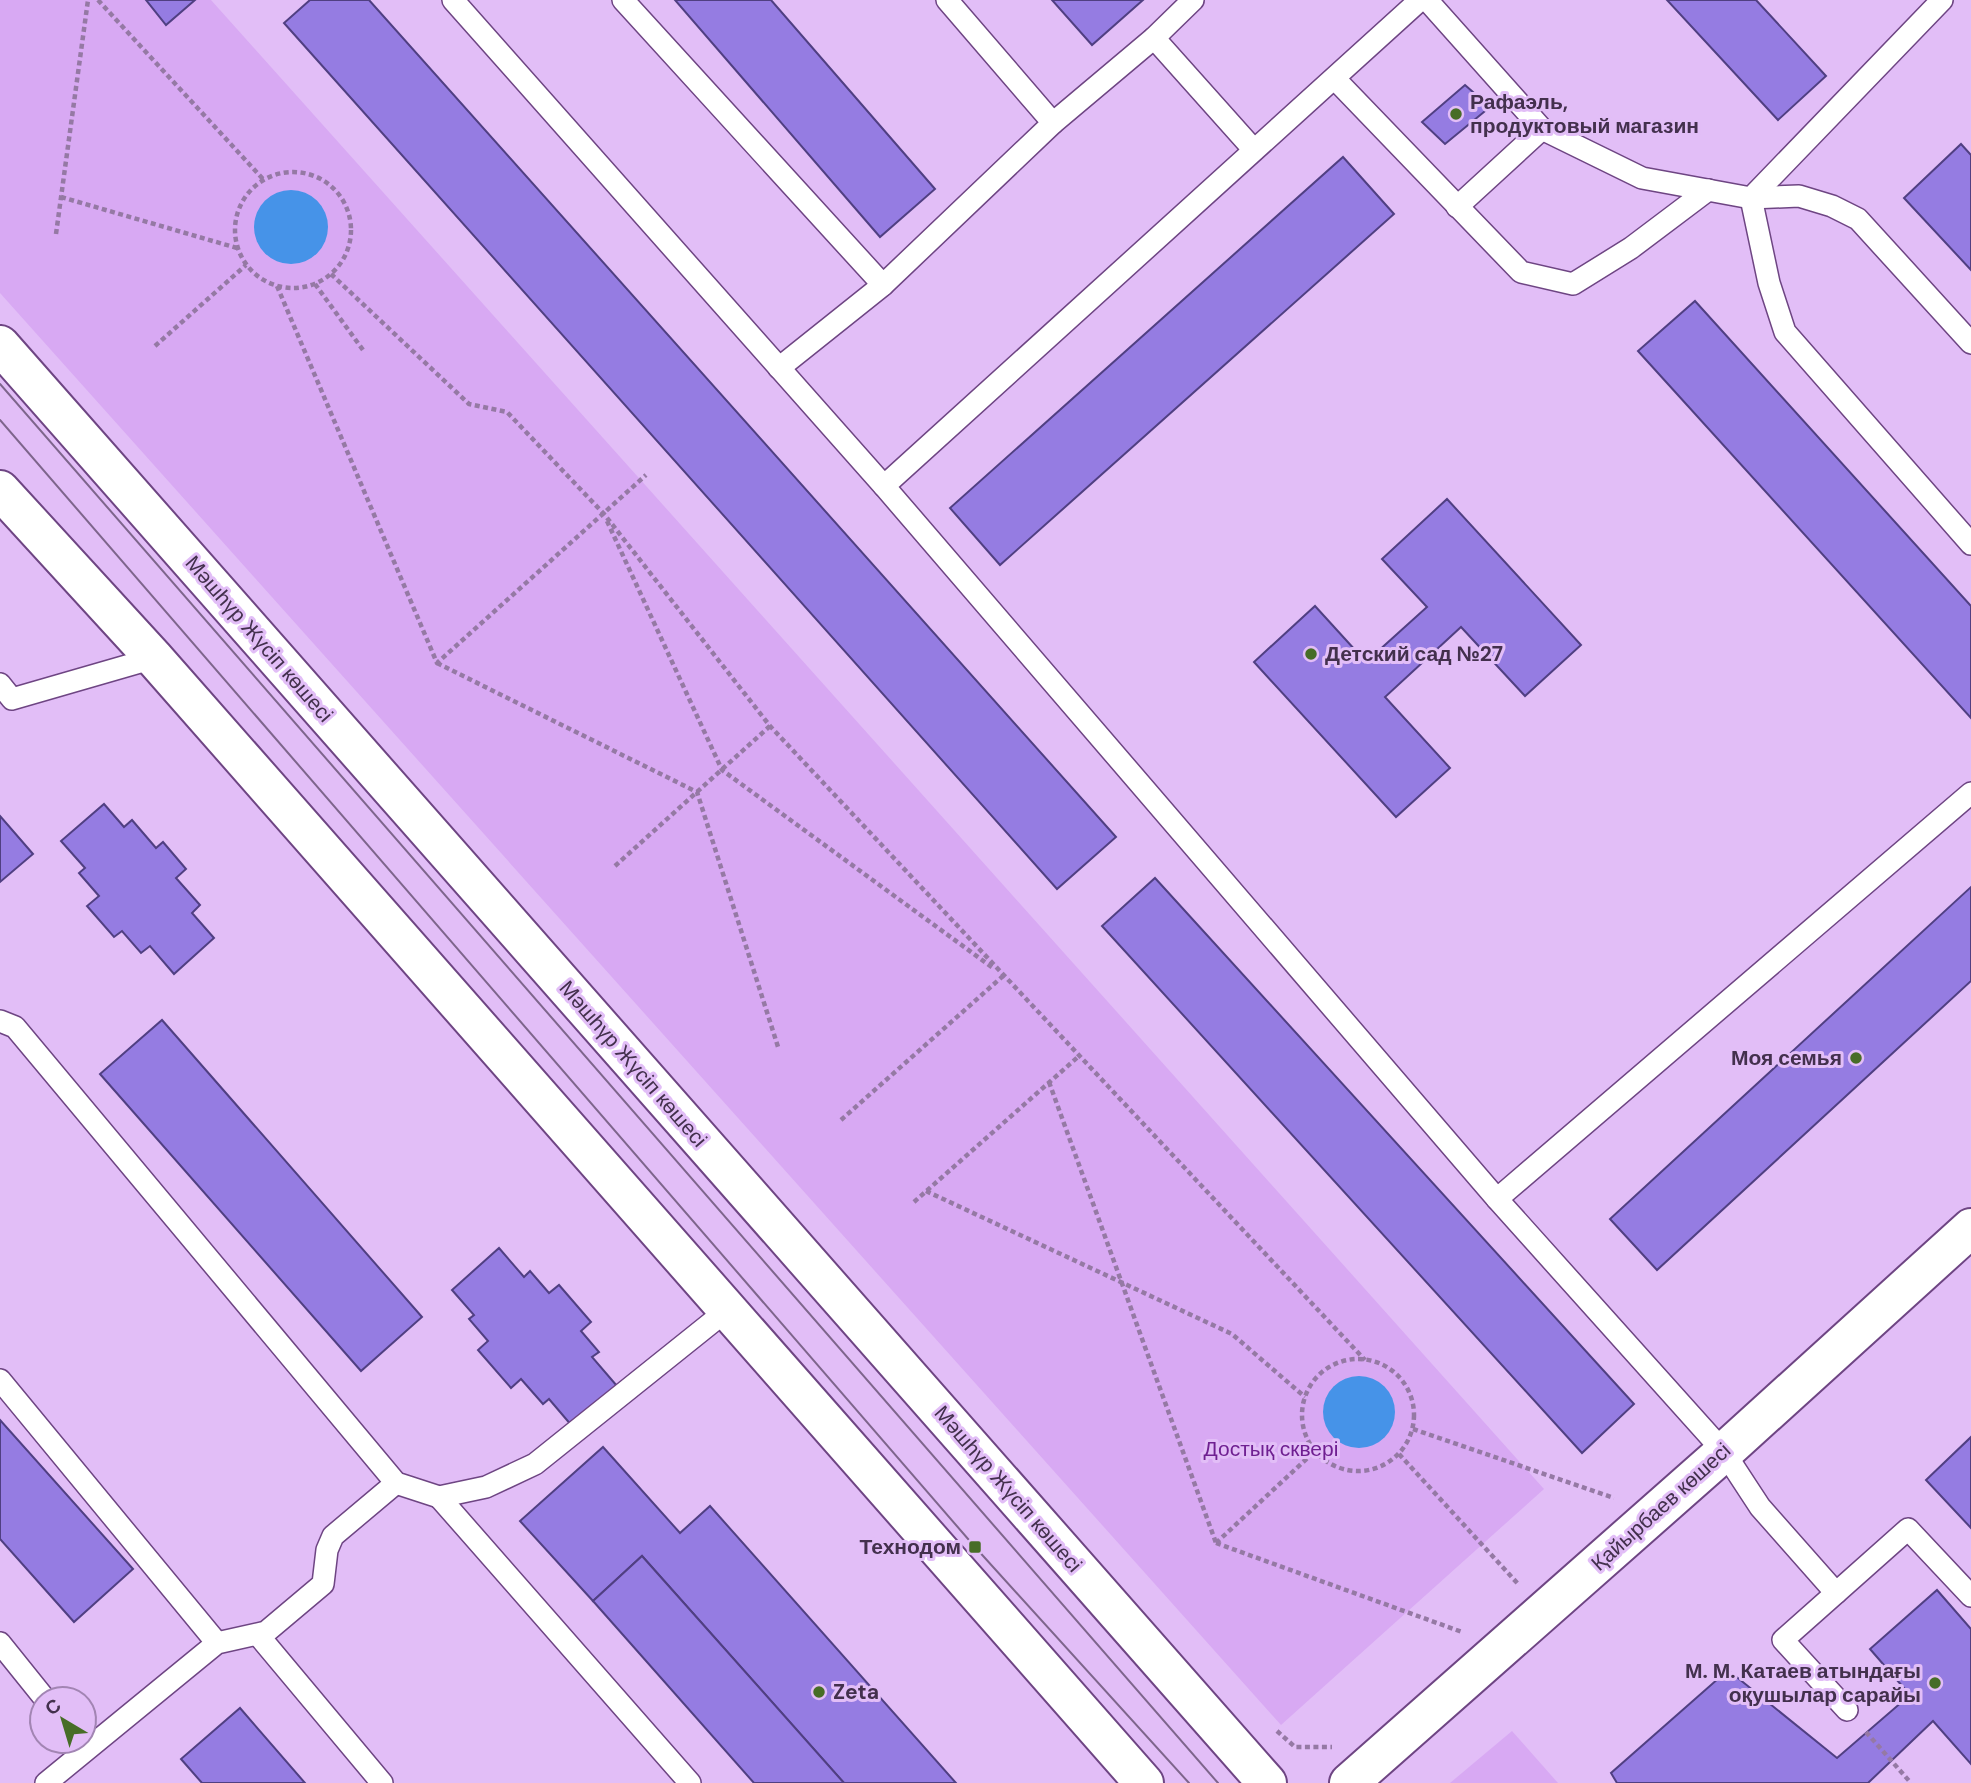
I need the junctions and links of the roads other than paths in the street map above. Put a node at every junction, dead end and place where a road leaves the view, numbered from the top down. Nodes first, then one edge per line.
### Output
1 (453, 0) edge
2 (623, 0) edge
3 (947, 0) edge
4 (1193, 0) edge
5 (1420, 0) edge
6 (1427, 0) edge
7 (1942, 0) edge
8 (1154, 38) junction
9 (1335, 79) junction
10 (1053, 123) junction
11 (1542, 128) junction
12 (1254, 150) junction
13 (1708, 190) junction
14 (1751, 198) junction
15 (1457, 207) junction
16 (883, 285) junction
17 (1971, 343) edge
18 (0, 345) edge
19 (779, 368) junction
20 (884, 486) junction
21 (0, 491) edge
22 (1971, 544) edge
23 (154, 658) junction
24 (0, 684) edge
25 (1971, 793) edge
26 (0, 1021) edge
27 (1497, 1199) junction
28 (1971, 1228) edge
29 (726, 1311) junction
30 (0, 1380) edge
31 (1724, 1452) junction
32 (396, 1483) junction
33 (439, 1497) junction
34 (1836, 1593) junction
35 (1971, 1596) edge
36 (259, 1636) junction
37 (0, 1643) edge
38 (216, 1643) junction
39 (34, 1685) edge
40 (1847, 1710) road end
41 (98, 1733) edge
42 (73, 1755) edge
43 (46, 1783) edge
44 (382, 1783) edge
45 (690, 1783) edge
46 (1144, 1783) edge
47 (1267, 1783) edge
48 (1349, 1783) edge

1 - 19 lane
2 - 16 lane
3 - 10 lane
4 - 8 lane
5 - 9 lane
6 - 11 lane
7 - 14 lane
8 - 10 lane
8 - 12 lane
9 - 12 lane
9 - 15 lane
10 - 16 lane
11 - 13 lane
11 - 15 lane
12 - 20 lane
13 - 14 lane
13 - 15 lane
14 - 17 lane
14 - 22 lane
16 - 19 lane
18 - 47 street, Мәшһүр Жүсіп көшесі
19 - 20 lane
20 - 27 lane
21 - 23 street
23 - 24 lane
23 - 29 street
25 - 27 lane
26 - 32 lane
27 - 31 lane
28 - 31 street, Қайырбаев көшесі
29 - 33 lane
29 - 46 street
30 - 38 lane
31 - 34 lane
31 - 48 street, Қайырбаев көшесі
32 - 33 lane
32 - 36 lane
33 - 45 lane
34 - 35 lane
34 - 40 lane
36 - 38 lane
36 - 44 lane
37 - 39 lane
38 - 41 lane
42 - 43 lane

